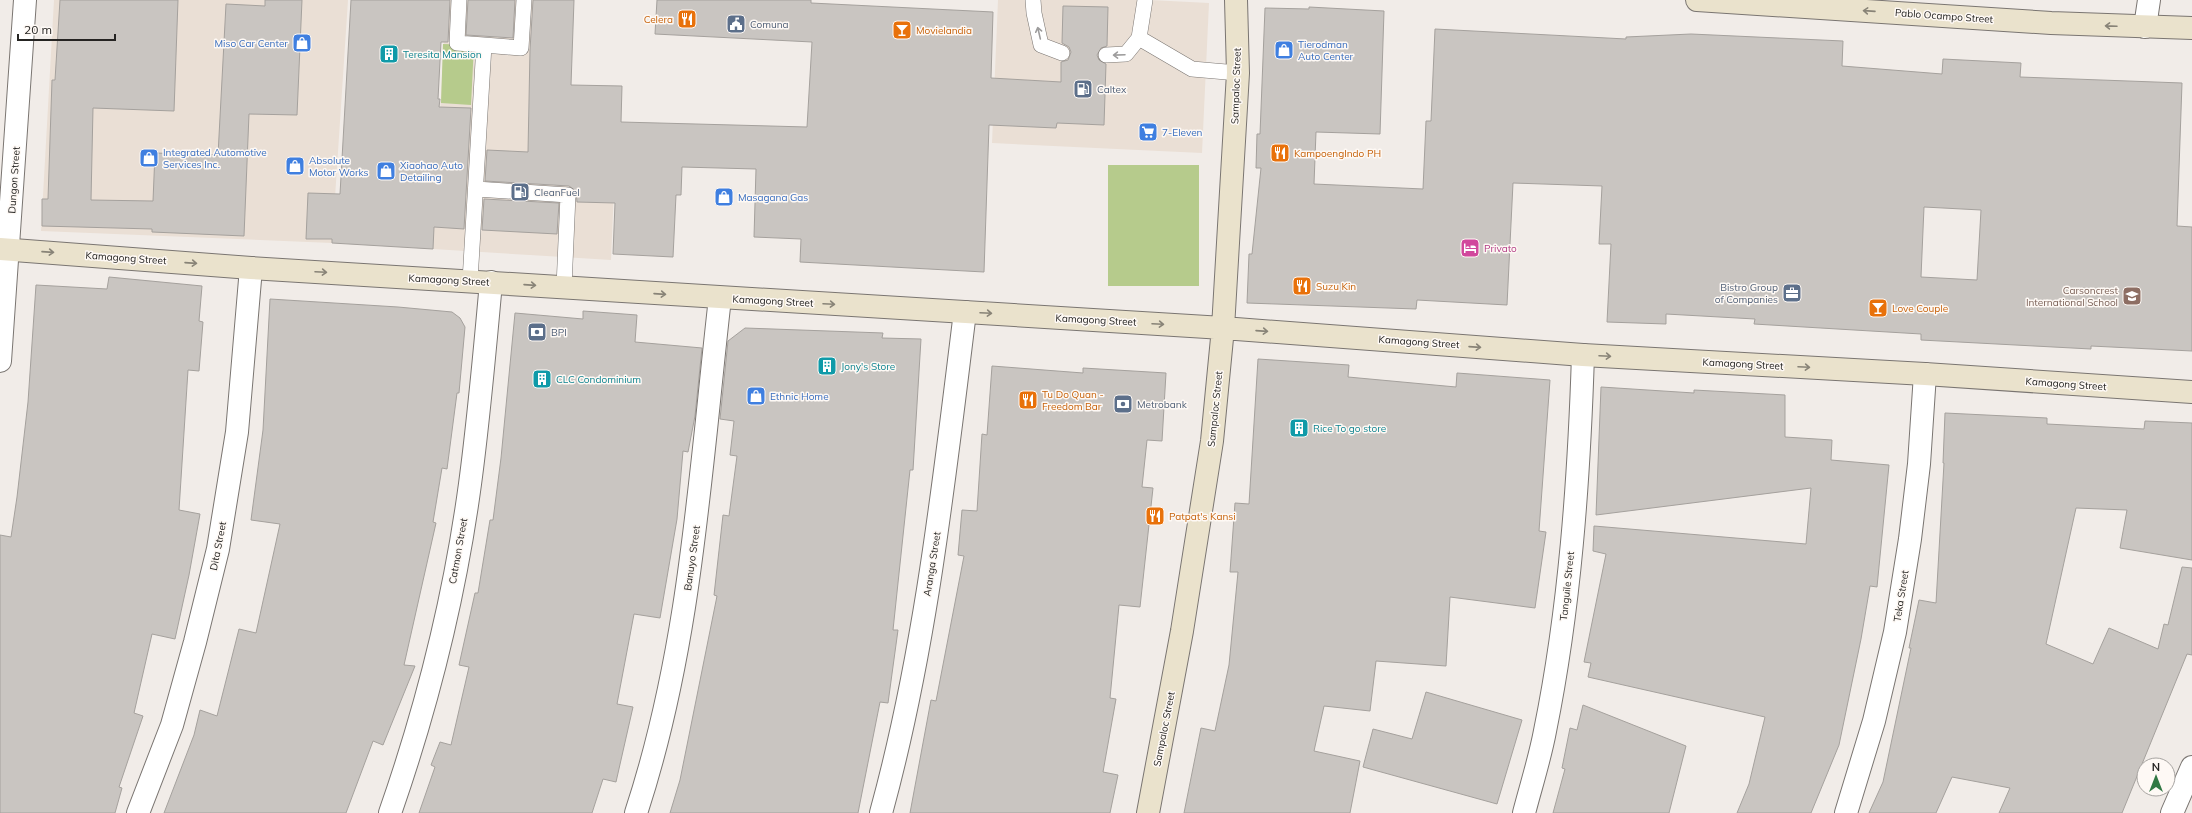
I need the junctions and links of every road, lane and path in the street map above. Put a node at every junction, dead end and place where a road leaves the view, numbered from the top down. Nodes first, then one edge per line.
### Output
1 (25, 0) edge
2 (459, 0) edge
3 (524, 0) edge
4 (1034, 0) edge
5 (1145, 0) edge
6 (1236, 0) edge
7 (1697, 0) edge
8 (2149, 0) edge
9 (2144, 27) junction
10 (2192, 28) edge
11 (1139, 38) junction
12 (484, 45) junction
13 (1062, 53) dead end
14 (1106, 55) dead end
15 (1238, 73) junction
16 (476, 189) junction
17 (4, 249) edge
18 (252, 268) junction
19 (470, 281) junction
20 (491, 282) junction
21 (564, 287) junction
22 (720, 298) junction
23 (965, 312) junction
24 (1223, 328) junction
25 (1583, 355) junction
26 (0, 361) edge
27 (1925, 374) junction
28 (2192, 392) edge
29 (2192, 768) edge
30 (138, 813) edge
31 (390, 813) edge
32 (636, 813) edge
33 (881, 813) edge
34 (1148, 813) edge
35 (1524, 813) edge
36 (1846, 813) edge
37 (2172, 813) edge

1 - 17 street, Dungon Street
2 - 12 lane
3 - 12 lane
13 -> 4 lane
5 - 11 lane
6 - 15 main road, Sampaloc Street
9 -> 7 main road, Pablo Ocampo Street
8 - 9 street
9 - 10 main road, Pablo Ocampo Street
11 -> 14 lane
11 - 15 lane
12 - 16 lane
15 - 24 main road, Sampaloc Street
16 - 19 lane
16 - 21 lane
17 -> 18 main road, Kamagong Street
17 - 26 street, Dungon Street
18 -> 19 main road, Kamagong Street
18 - 30 street, Dita Street
19 - 20 main road, Kamagong Street
20 -> 21 main road, Kamagong Street
20 - 31 street, Catmon Street
21 -> 22 main road, Kamagong Street
22 -> 23 main road, Kamagong Street
22 - 32 street, Banuyo Street
23 -> 24 main road, Kamagong Street
23 - 33 street, Aranga Street
24 -> 25 main road, Kamagong Street
24 - 34 main road, Sampaloc Street
25 -> 27 main road, Kamagong Street
25 - 35 street, Tanguile Street
27 - 28 main road, Kamagong Street
27 - 36 street, Teka Street
29 - 37 street

